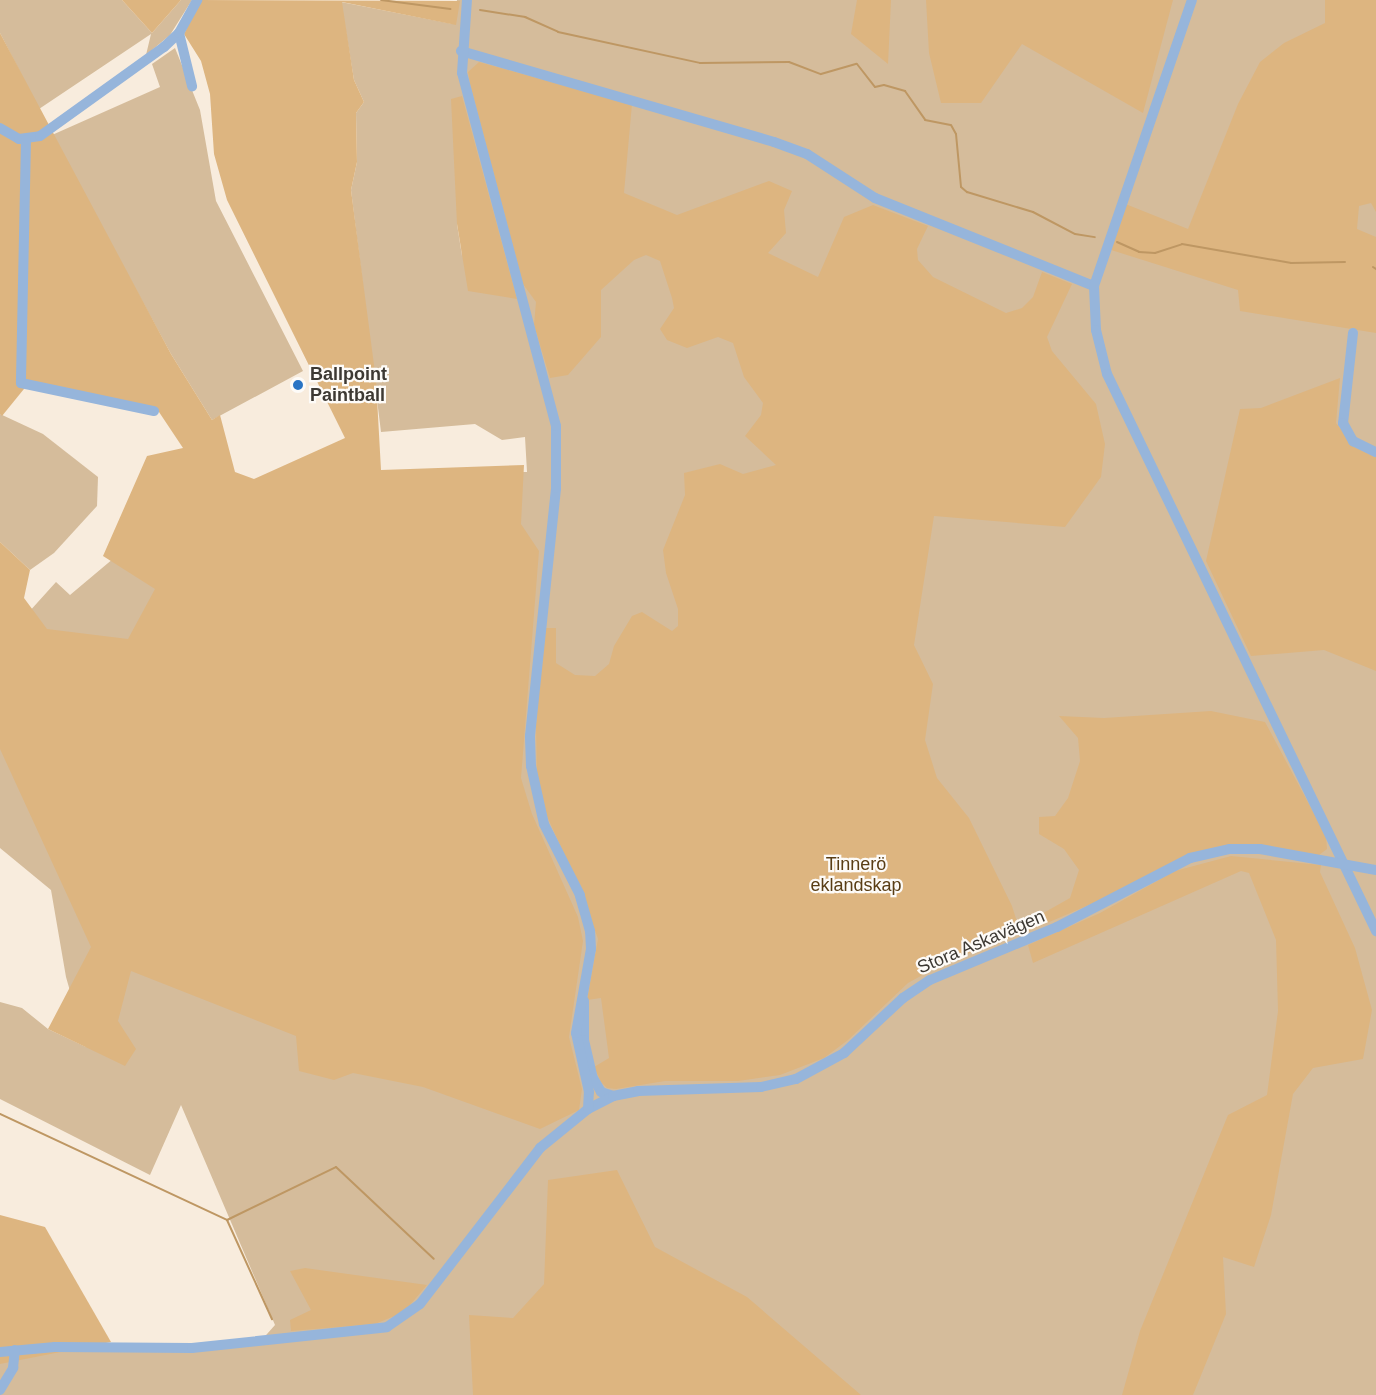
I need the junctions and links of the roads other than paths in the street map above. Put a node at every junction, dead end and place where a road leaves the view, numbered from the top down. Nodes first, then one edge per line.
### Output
1 (197, 0) edge
2 (468, 0) edge
3 (1192, 0) edge
4 (179, 33) junction
5 (461, 51) junction
6 (192, 86) dead end
7 (0, 128) edge
8 (26, 140) junction
9 (1094, 286) junction
10 (1353, 333) dead end
11 (154, 411) dead end
12 (1376, 452) edge
13 (1343, 864) junction
14 (1376, 870) edge
15 (1376, 931) edge
16 (583, 993) junction
17 (614, 1096) junction
18 (588, 1109) junction
19 (15, 1350) junction
20 (0, 1352) edge
21 (0, 1390) edge

1 - 4 street
2 - 5 street
3 - 9 street
4 - 6 street
4 - 8 street
5 - 9 street
5 - 16 street
7 - 8 street
8 - 11 street
9 - 13 street
10 - 12 street
13 - 14 street, Stora Askavägen
13 - 15 street
13 - 17 street, Stora Askavägen
16 - 17 street
16 - 18 street
17 - 18 street, Stora Askavägen
18 - 19 street, Stora Askavägen
19 - 20 street, Stora Askavägen
19 - 21 street

